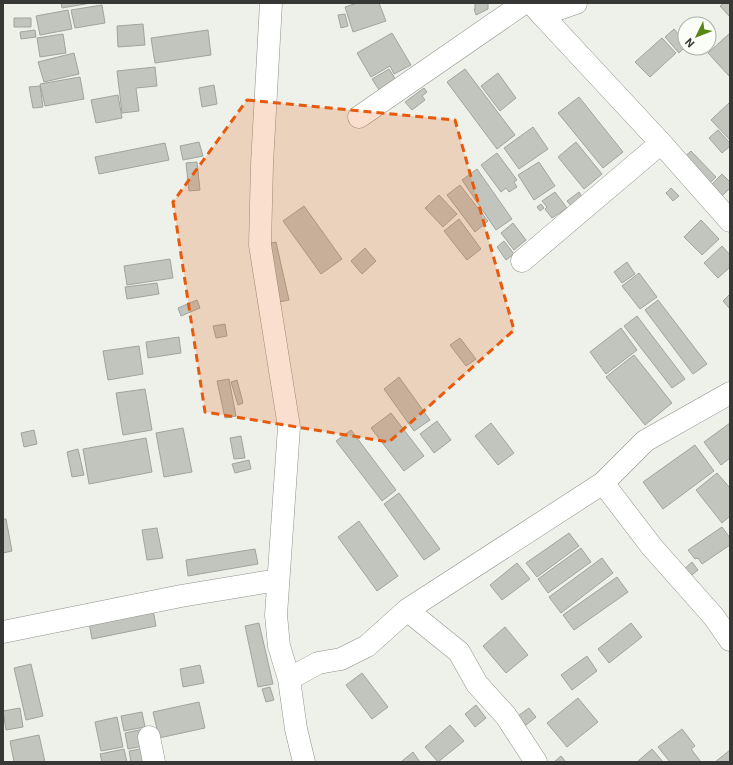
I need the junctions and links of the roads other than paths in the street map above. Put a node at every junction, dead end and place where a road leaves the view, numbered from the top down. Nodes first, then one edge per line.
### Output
1 (271, 3) edge
2 (524, 3) edge
3 (576, 3) edge
4 (537, 9) edge
5 (359, 117) dead end
6 (661, 143) junction
7 (730, 221) edge
8 (522, 261) dead end
9 (730, 393) edge
10 (603, 483) junction
11 (278, 580) junction
12 (407, 610) junction
13 (3, 632) edge
14 (730, 640) edge
15 (289, 679) junction
16 (149, 737) dead end
17 (154, 762) edge
18 (304, 762) edge
19 (536, 762) edge

1 - 11 street
2 - 5 street
3 - 4 street
4 - 6 street
6 - 7 street
6 - 8 street
9 - 10 street
10 - 12 street
10 - 14 street
11 - 13 street
11 - 15 street
12 - 15 street
12 - 19 street
15 - 18 street
16 - 17 street

